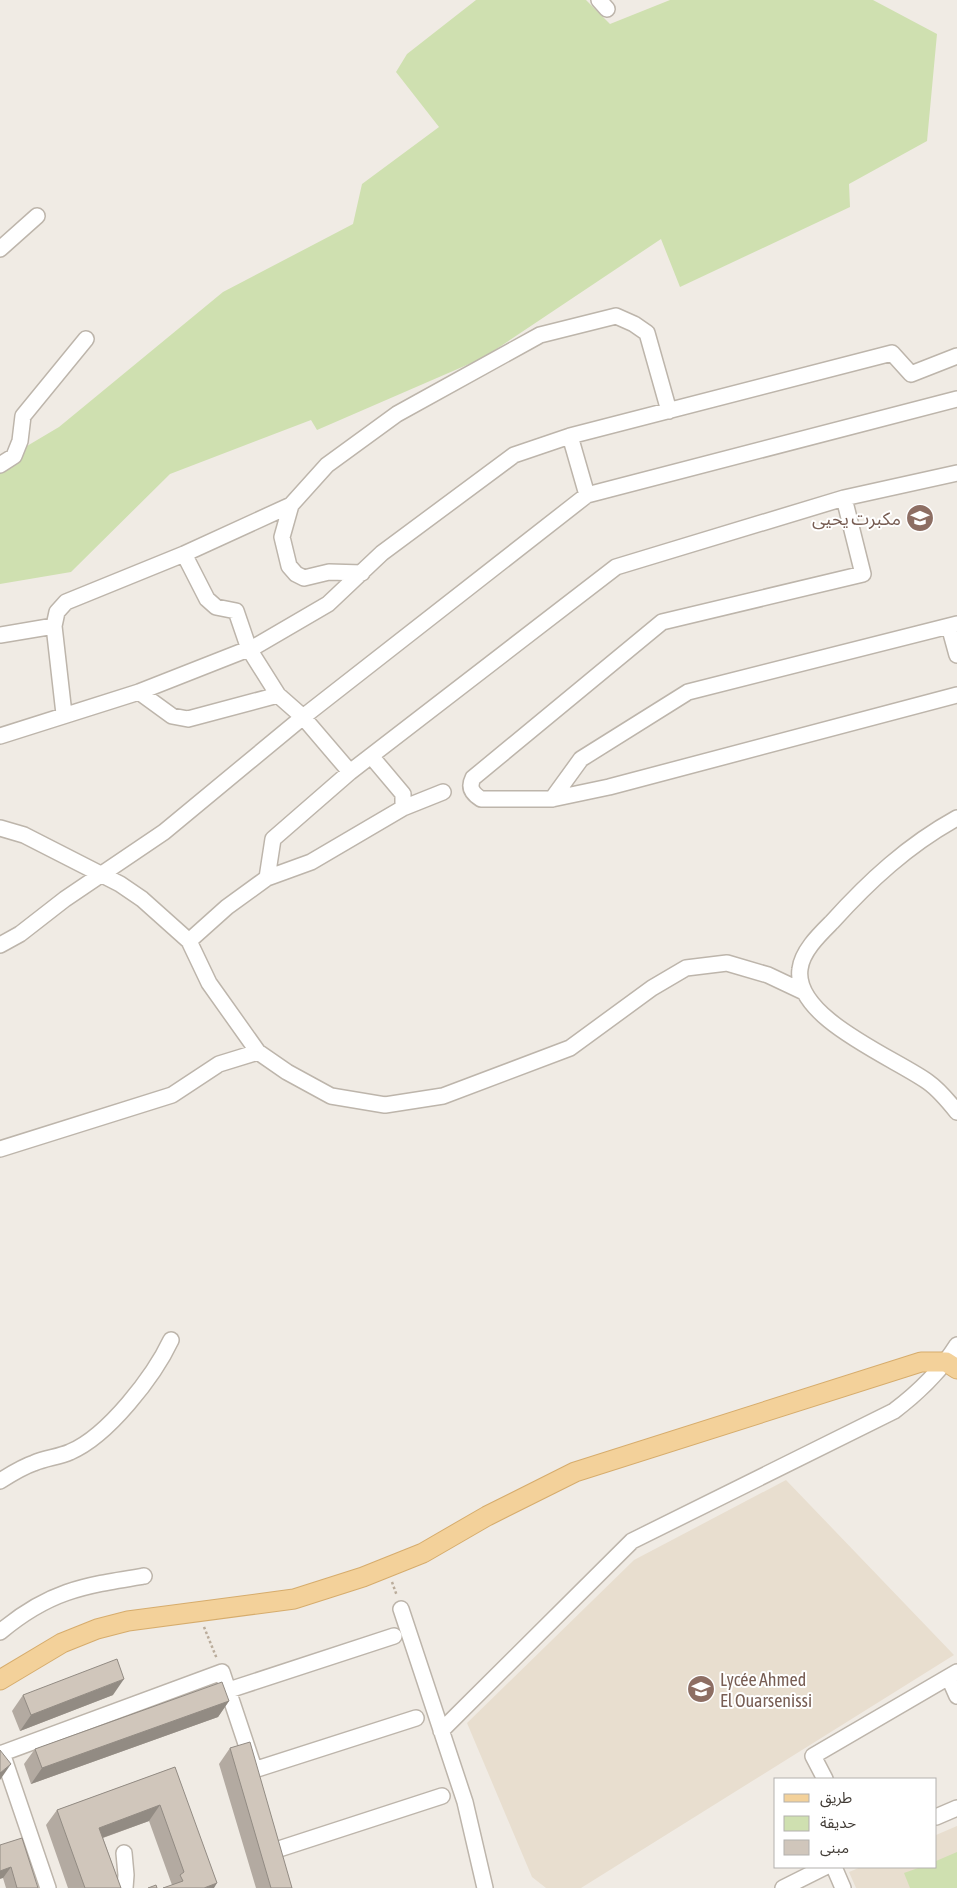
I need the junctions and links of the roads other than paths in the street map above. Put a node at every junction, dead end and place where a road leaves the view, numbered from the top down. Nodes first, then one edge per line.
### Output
1 (37, 216) dead end
2 (0, 249) edge
3 (86, 340) dead end
4 (957, 356) edge
5 (957, 399) edge
6 (669, 411) junction
7 (570, 436) junction
8 (0, 465) edge
9 (957, 473) edge
10 (587, 495) junction
11 (844, 498) junction
12 (291, 505) junction
13 (184, 554) junction
14 (362, 573) junction
15 (953, 625) edge
16 (54, 626) junction
17 (0, 635) edge
18 (249, 649) junction
19 (957, 655) edge
20 (139, 692) junction
21 (278, 695) junction
22 (957, 695) edge
23 (64, 714) junction
24 (303, 717) junction
25 (0, 736) edge
26 (371, 756) junction
27 (350, 772) junction
28 (443, 792) dead end
29 (552, 799) junction
30 (403, 808) junction
31 (957, 818) edge
32 (0, 828) edge
33 (100, 874) junction
34 (267, 878) junction
35 (189, 941) junction
36 (0, 945) edge
37 (804, 992) junction
38 (258, 1052) junction
39 (957, 1112) edge
40 (0, 1149) edge
41 (171, 1340) dead end
42 (957, 1344) edge
43 (952, 1366) edge
44 (0, 1481) edge
45 (144, 1576) dead end
46 (401, 1609) road end
47 (0, 1632) edge
48 (394, 1636) dead end
49 (953, 1675) edge
50 (0, 1680) edge
51 (229, 1690) junction
52 (957, 1696) edge
53 (416, 1718) dead end
54 (441, 1732) junction
55 (1, 1754) edge
56 (254, 1770) junction
57 (824, 1778) edge
58 (260, 1788) edge
59 (442, 1796) dead end
60 (957, 1808) edge
61 (937, 1817) edge
62 (274, 1831) edge
63 (280, 1849) junction
64 (124, 1853) dead end
65 (284, 1864) edge
66 (823, 1868) edge
67 (834, 1868) edge
68 (48, 1888) edge
69 (125, 1888) edge
70 (484, 1888) edge
71 (782, 1888) edge
72 (843, 1888) edge

1 - 2 street
3 - 8 street
4 - 6 street
5 - 10 street
6 - 7 street
6 - 12 street
7 - 10 street
7 - 14 street
9 - 11 street
10 - 24 street
11 - 26 street
11 - 29 street
12 - 13 street
12 - 14 street
13 - 16 street
13 - 18 street
14 - 18 street
15 - 19 street
15 - 29 street
16 - 17 street
16 - 23 street
18 - 20 street
18 - 21 street
20 - 21 street
20 - 23 street
21 - 24 street
22 - 29 street
23 - 25 street
24 - 27 street
24 - 33 street
26 - 27 street
26 - 30 street
27 - 34 street
28 - 30 street
30 - 34 street
31 - 37 street
32 - 33 street
33 - 35 street
33 - 36 street
34 - 35 street
35 - 38 street
37 - 38 street
37 - 39 street
38 - 40 street
41 - 44 street
42 - 43 street
43 - 50 main road
43 - 54 street
45 - 47 street
46 - 54 street
48 - 51 street
49 - 52 street
49 - 57 street
51 - 55 street
51 - 56 street
53 - 56 street
54 - 70 street
55 - 68 street
56 - 58 street
59 - 63 street
60 - 61 street
62 - 63 street
63 - 65 street
64 - 69 street
66 - 71 street
67 - 72 street

